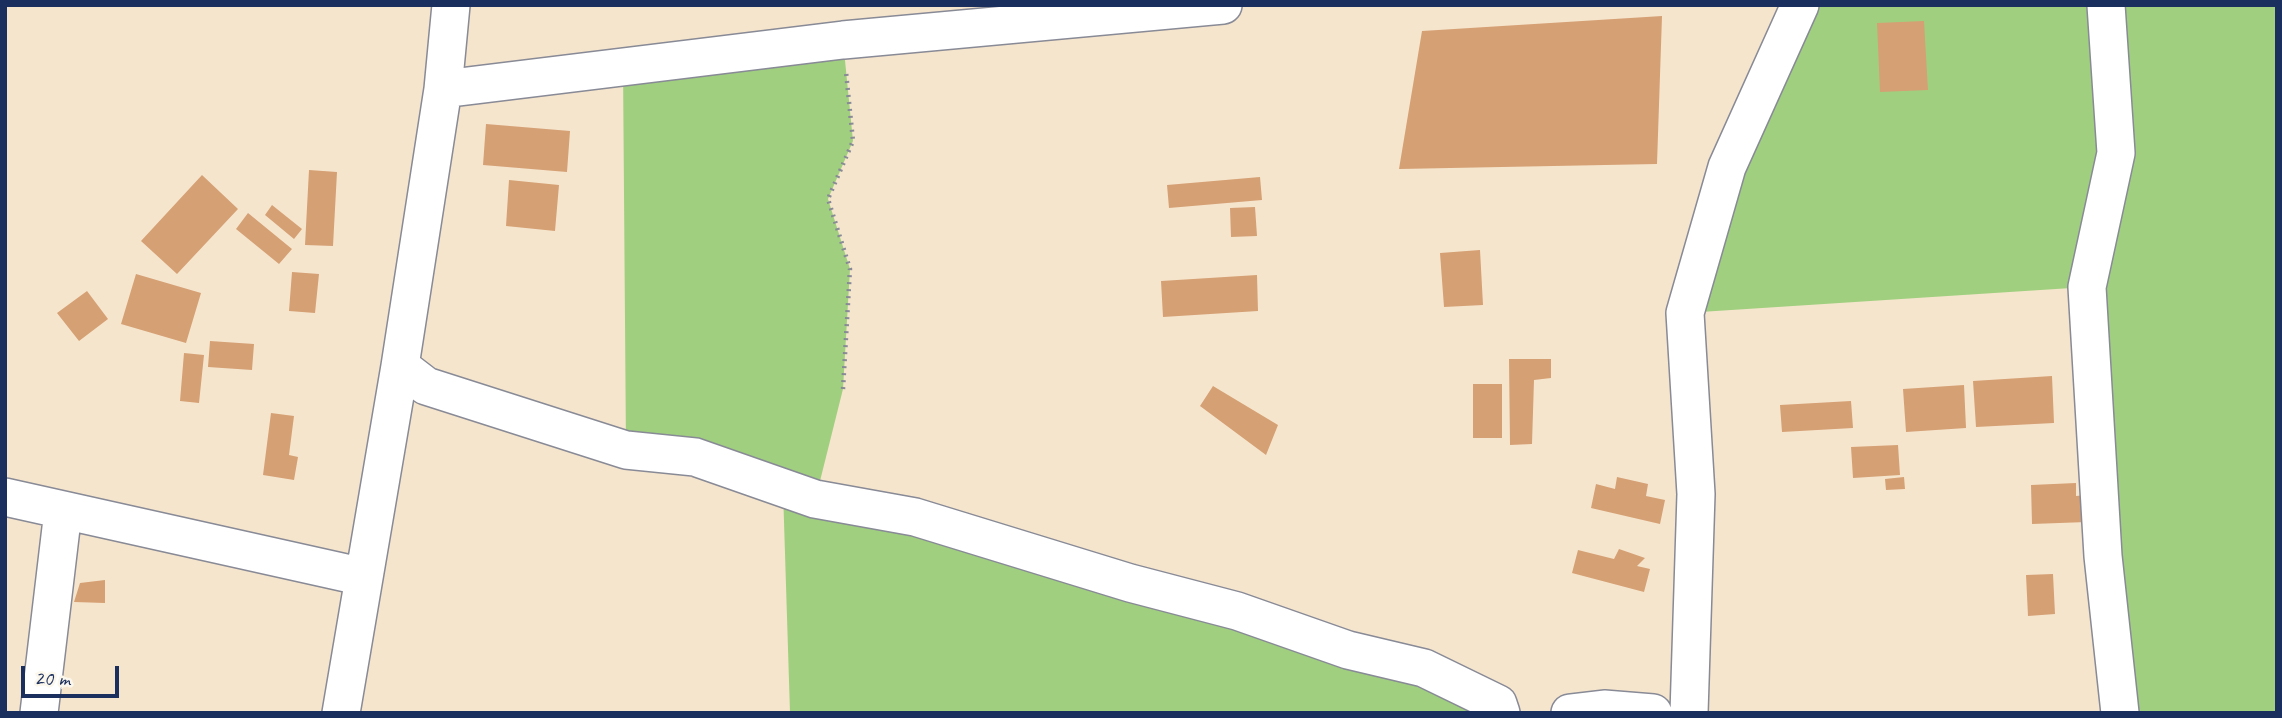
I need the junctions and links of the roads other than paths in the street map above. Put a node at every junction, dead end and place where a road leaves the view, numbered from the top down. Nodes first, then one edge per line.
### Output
1 (451, 5) edge
2 (1223, 5) edge
3 (1800, 5) edge
4 (2106, 5) edge
5 (443, 89) junction
6 (400, 366) junction
7 (5, 497) edge
8 (63, 511) junction
9 (364, 576) junction
10 (39, 713) edge
11 (341, 713) edge
12 (1501, 713) edge
13 (1570, 713) edge
14 (1653, 713) edge
15 (1689, 713) edge
16 (2120, 713) edge

1 - 5 street
2 - 5 street
3 - 15 street
4 - 16 street
5 - 6 street
6 - 9 street
6 - 12 street
7 - 8 street
8 - 9 street
8 - 10 street
9 - 11 street
13 - 14 street

